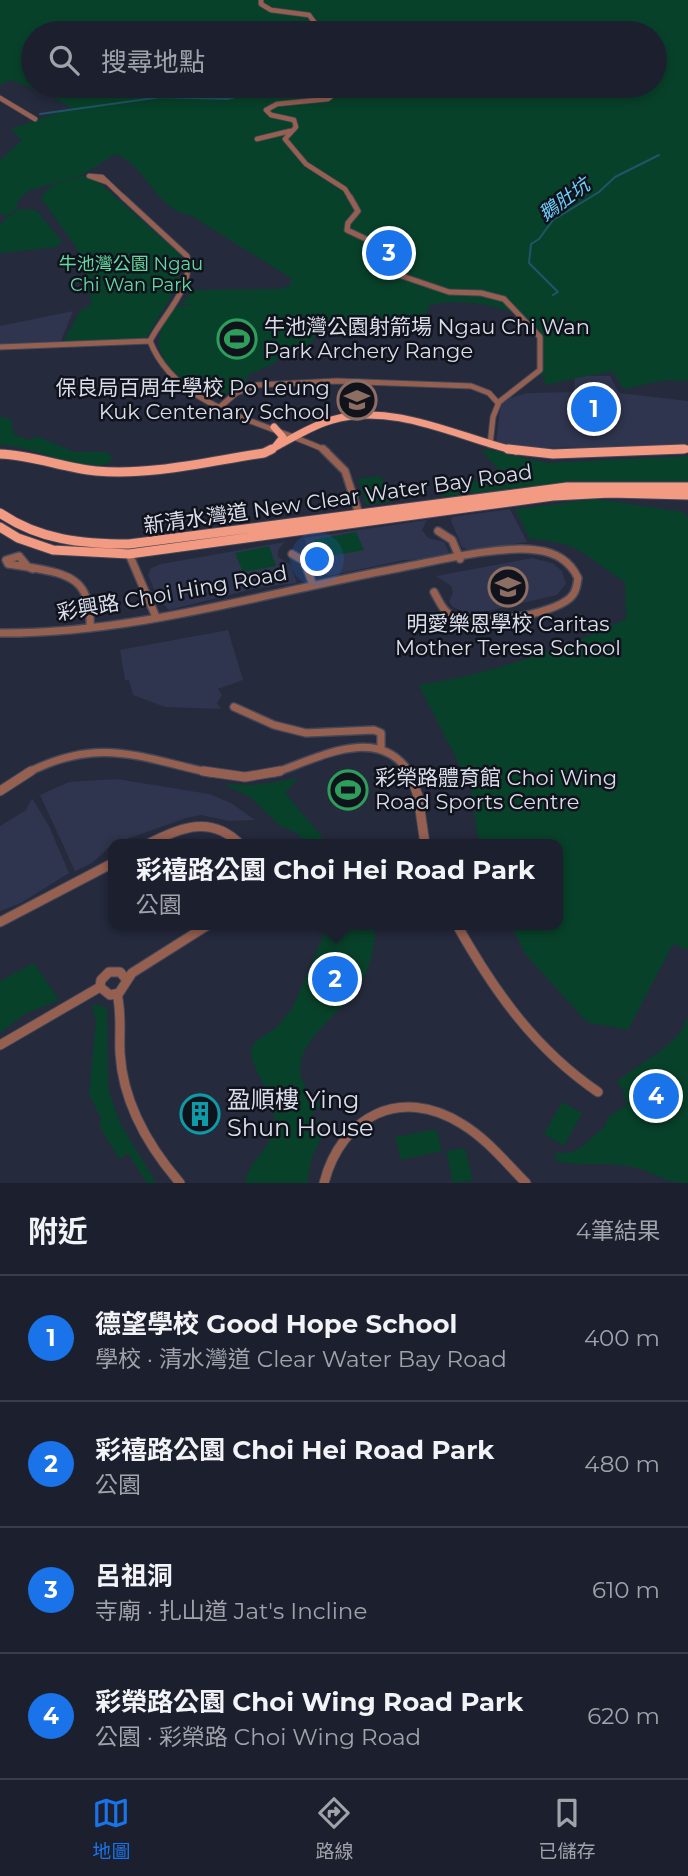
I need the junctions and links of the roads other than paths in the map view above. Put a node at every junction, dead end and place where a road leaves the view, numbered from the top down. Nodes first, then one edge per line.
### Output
1 (261, 0) edge
2 (314, 21) edge
3 (0, 98) edge
4 (329, 98) edge
5 (35, 120) dead end
6 (290, 131) junction
7 (277, 135) junction
8 (257, 139) dead end
9 (285, 139) junction
10 (106, 182) dead end
11 (150, 341) junction
12 (0, 347) edge
13 (498, 403) junction
14 (220, 407) junction
15 (274, 427) junction
16 (299, 437) junction
17 (490, 446) junction
18 (688, 449) edge
19 (272, 451) junction
20 (0, 454) edge
21 (688, 487) edge
22 (688, 495) edge
23 (0, 513) edge
24 (359, 514) junction
25 (0, 527) edge
26 (438, 531) dead end
27 (119, 544) junction
28 (129, 554) junction
29 (292, 554) dead end
30 (460, 559) junction
31 (5, 563) edge
32 (313, 585) junction
33 (434, 592) dead end
34 (156, 617) junction
35 (90, 628) junction
36 (0, 633) edge
37 (234, 707) dead end
38 (381, 749) junction
39 (0, 791) edge
40 (158, 839) edge
41 (234, 839) edge
42 (424, 839) edge
43 (108, 866) edge
44 (0, 920) edge
45 (199, 930) edge
46 (460, 930) edge
47 (126, 979) junction
48 (100, 987) junction
49 (117, 994) junction
50 (0, 1045) edge
51 (598, 1092) dead end
52 (180, 1183) edge
53 (324, 1183) edge
54 (526, 1183) edge

1 - 2 street
3 - 5 street
4 - 6 street
6 - 7 street
6 - 9 street
7 - 8 street
7 - 9 street
9 - 13 street
10 - 11 street
11 - 12 street
11 - 14 street
13 - 14 street
13 - 17 street
14 - 15 street
15 - 16 street
15 - 19 main road
16 - 17 main road
16 - 19 main road
16 - 24 street
17 - 18 main road
19 - 20 main road
21 - 24 main road, 新清水灣道 New Clear Water Bay Road
22 - 28 main road, 新清水灣道 New Clear Water Bay Road
23 - 27 main road, 新清水灣道 New Clear Water Bay Road
24 - 27 main road, 新清水灣道 New Clear Water Bay Road
25 - 28 main road, 新清水灣道 New Clear Water Bay Road
26 - 30 street
27 - 28 main road
28 - 34 street
29 - 32 street
30 - 32 street, 彩興路 Choi Hing Road
30 - 33 street, 彩興路 Choi Hing Road
31 - 35 street
32 - 34 street, 彩興路 Choi Hing Road
34 - 35 street, 彩興路 Choi Hing Road
35 - 36 street, 彩興路 Choi Hing Road
37 - 38 street
38 - 39 street
38 - 42 street
40 - 41 street
43 - 44 street
45 - 47 street
46 - 51 street
47 - 48 street
47 - 49 street
48 - 49 street
48 - 50 street
49 - 52 street
53 - 54 street

